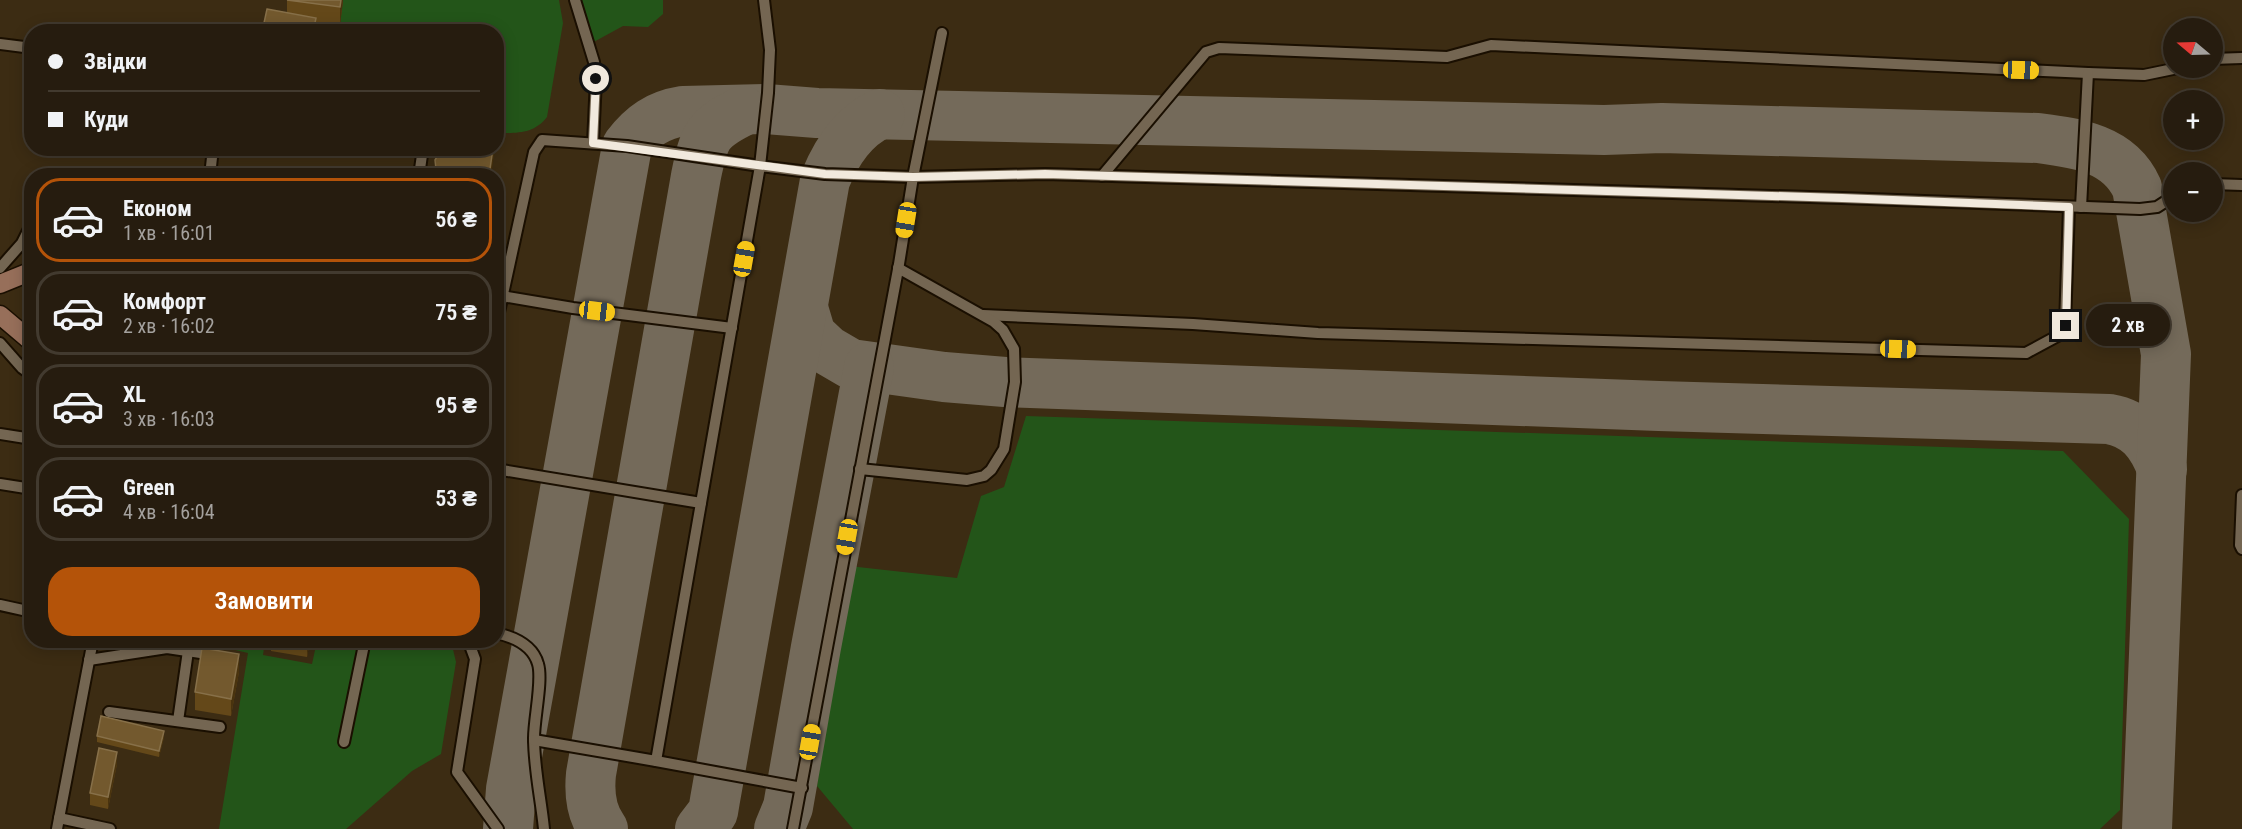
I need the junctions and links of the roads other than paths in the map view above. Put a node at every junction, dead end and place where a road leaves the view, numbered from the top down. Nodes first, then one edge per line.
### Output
1 (574, 0) edge
2 (764, 0) edge
3 (942, 33) dead end
4 (0, 44) edge
5 (24, 47) edge
6 (2242, 58) edge
7 (2223, 59) edge
8 (2163, 71) edge
9 (2088, 73) junction
10 (593, 143) junction
11 (760, 166) junction
12 (1102, 176) junction
13 (913, 177) junction
14 (2223, 184) edge
15 (2242, 184) edge
16 (2163, 205) edge
17 (2069, 207) junction
18 (2081, 207) junction
19 (24, 239) edge
20 (0, 268) edge
21 (898, 268) junction
22 (24, 274) edge
23 (0, 284) edge
24 (504, 287) edge
25 (504, 296) edge
26 (0, 315) edge
27 (983, 315) junction
28 (732, 328) junction
29 (24, 335) edge
30 (0, 343) edge
31 (24, 369) edge
32 (0, 437) edge
33 (24, 438) edge
34 (860, 469) junction
35 (504, 470) edge
36 (0, 484) edge
37 (24, 488) edge
38 (2242, 495) edge
39 (701, 503) junction
40 (2242, 549) edge
41 (0, 605) edge
42 (24, 610) edge
43 (504, 635) edge
44 (91, 648) edge
45 (363, 648) edge
46 (471, 648) edge
47 (188, 651) junction
48 (230, 658) edge
49 (89, 660) junction
50 (109, 712) dead end
51 (178, 722) junction
52 (220, 727) dead end
53 (534, 740) junction
54 (345, 742) dead end
55 (656, 761) junction
56 (802, 788) junction
57 (58, 823) edge
58 (110, 829) edge
59 (498, 829) edge
60 (544, 829) edge
61 (794, 829) edge

1 - 10 lane
2 - 11 lane
3 - 13 lane
4 - 5 lane
6 - 7 lane
8 - 9 lane
9 - 12 lane
9 - 18 lane
10 - 11 lane
10 - 24 lane
11 - 13 lane
11 - 28 lane
12 - 13 lane
12 - 17 lane
13 - 21 lane
14 - 15 lane
16 - 18 lane
17 - 18 lane
17 - 27 lane
19 - 20 lane
21 - 27 lane
21 - 34 lane
22 - 23 main road
25 - 28 lane
26 - 29 main road
27 - 34 lane
28 - 39 lane
30 - 31 lane
32 - 33 lane
34 - 56 lane
35 - 39 lane
36 - 37 lane
38 - 40 lane
39 - 55 lane
41 - 42 lane
43 - 53 lane
44 - 49 lane
45 - 54 lane
46 - 59 lane
47 - 48 lane
47 - 49 lane
47 - 51 lane
49 - 57 lane
50 - 51 lane
51 - 52 lane
53 - 55 lane
53 - 60 lane
55 - 56 lane
56 - 61 lane
57 - 58 lane

